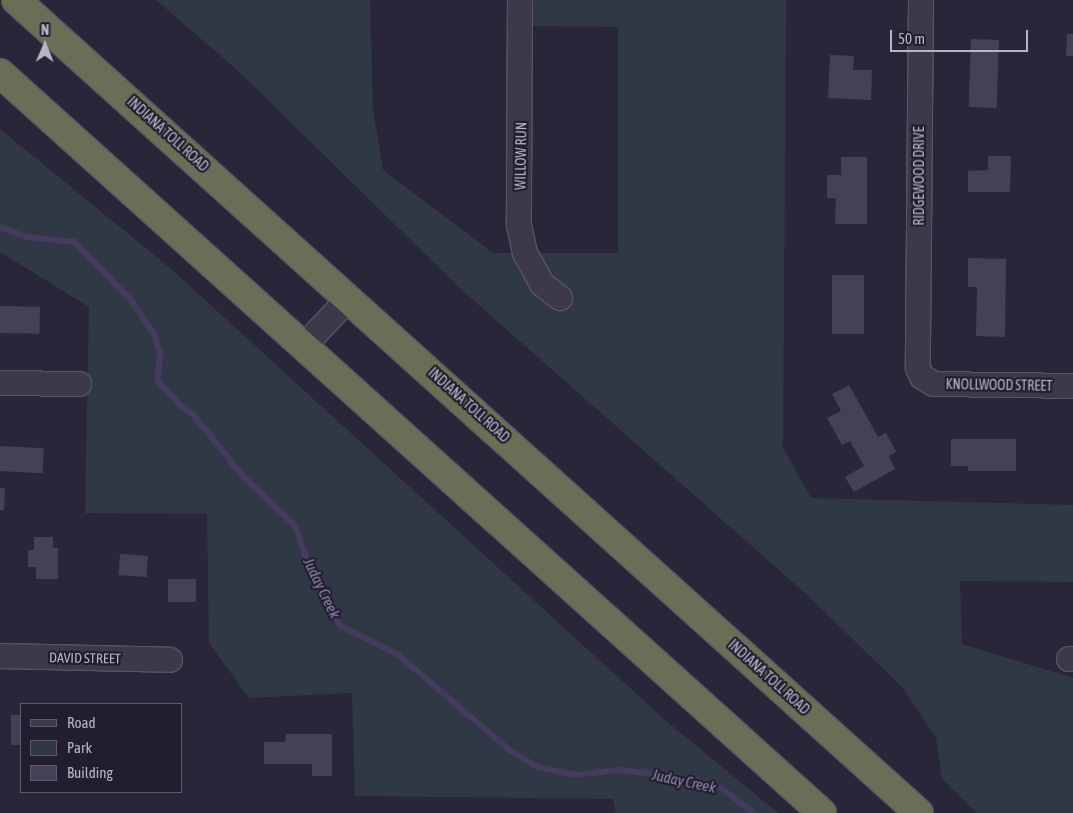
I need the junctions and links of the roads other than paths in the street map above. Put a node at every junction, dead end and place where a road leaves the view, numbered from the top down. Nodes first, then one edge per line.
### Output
1 (16, 0) edge
2 (520, 0) edge
3 (920, 0) edge
4 (0, 73) edge
5 (350, 298) junction
6 (560, 298) dead end
7 (304, 346) junction
8 (918, 352) joint
9 (0, 383) edge
10 (79, 384) dead end
11 (1073, 386) edge
12 (0, 656) edge
13 (170, 660) dead end
14 (822, 813) edge
15 (919, 813) edge

1 - 5 highway, INDIANA TOLL ROAD
2 - 6 street, WILLOW RUN
3 - 8 street, RIDGEWOOD DRIVE
4 - 7 highway
5 - 7 street
5 - 15 highway, INDIANA TOLL ROAD
7 - 14 highway
8 - 11 street, KNOLLWOOD STREET
9 - 10 street
12 - 13 street, DAVID STREET

